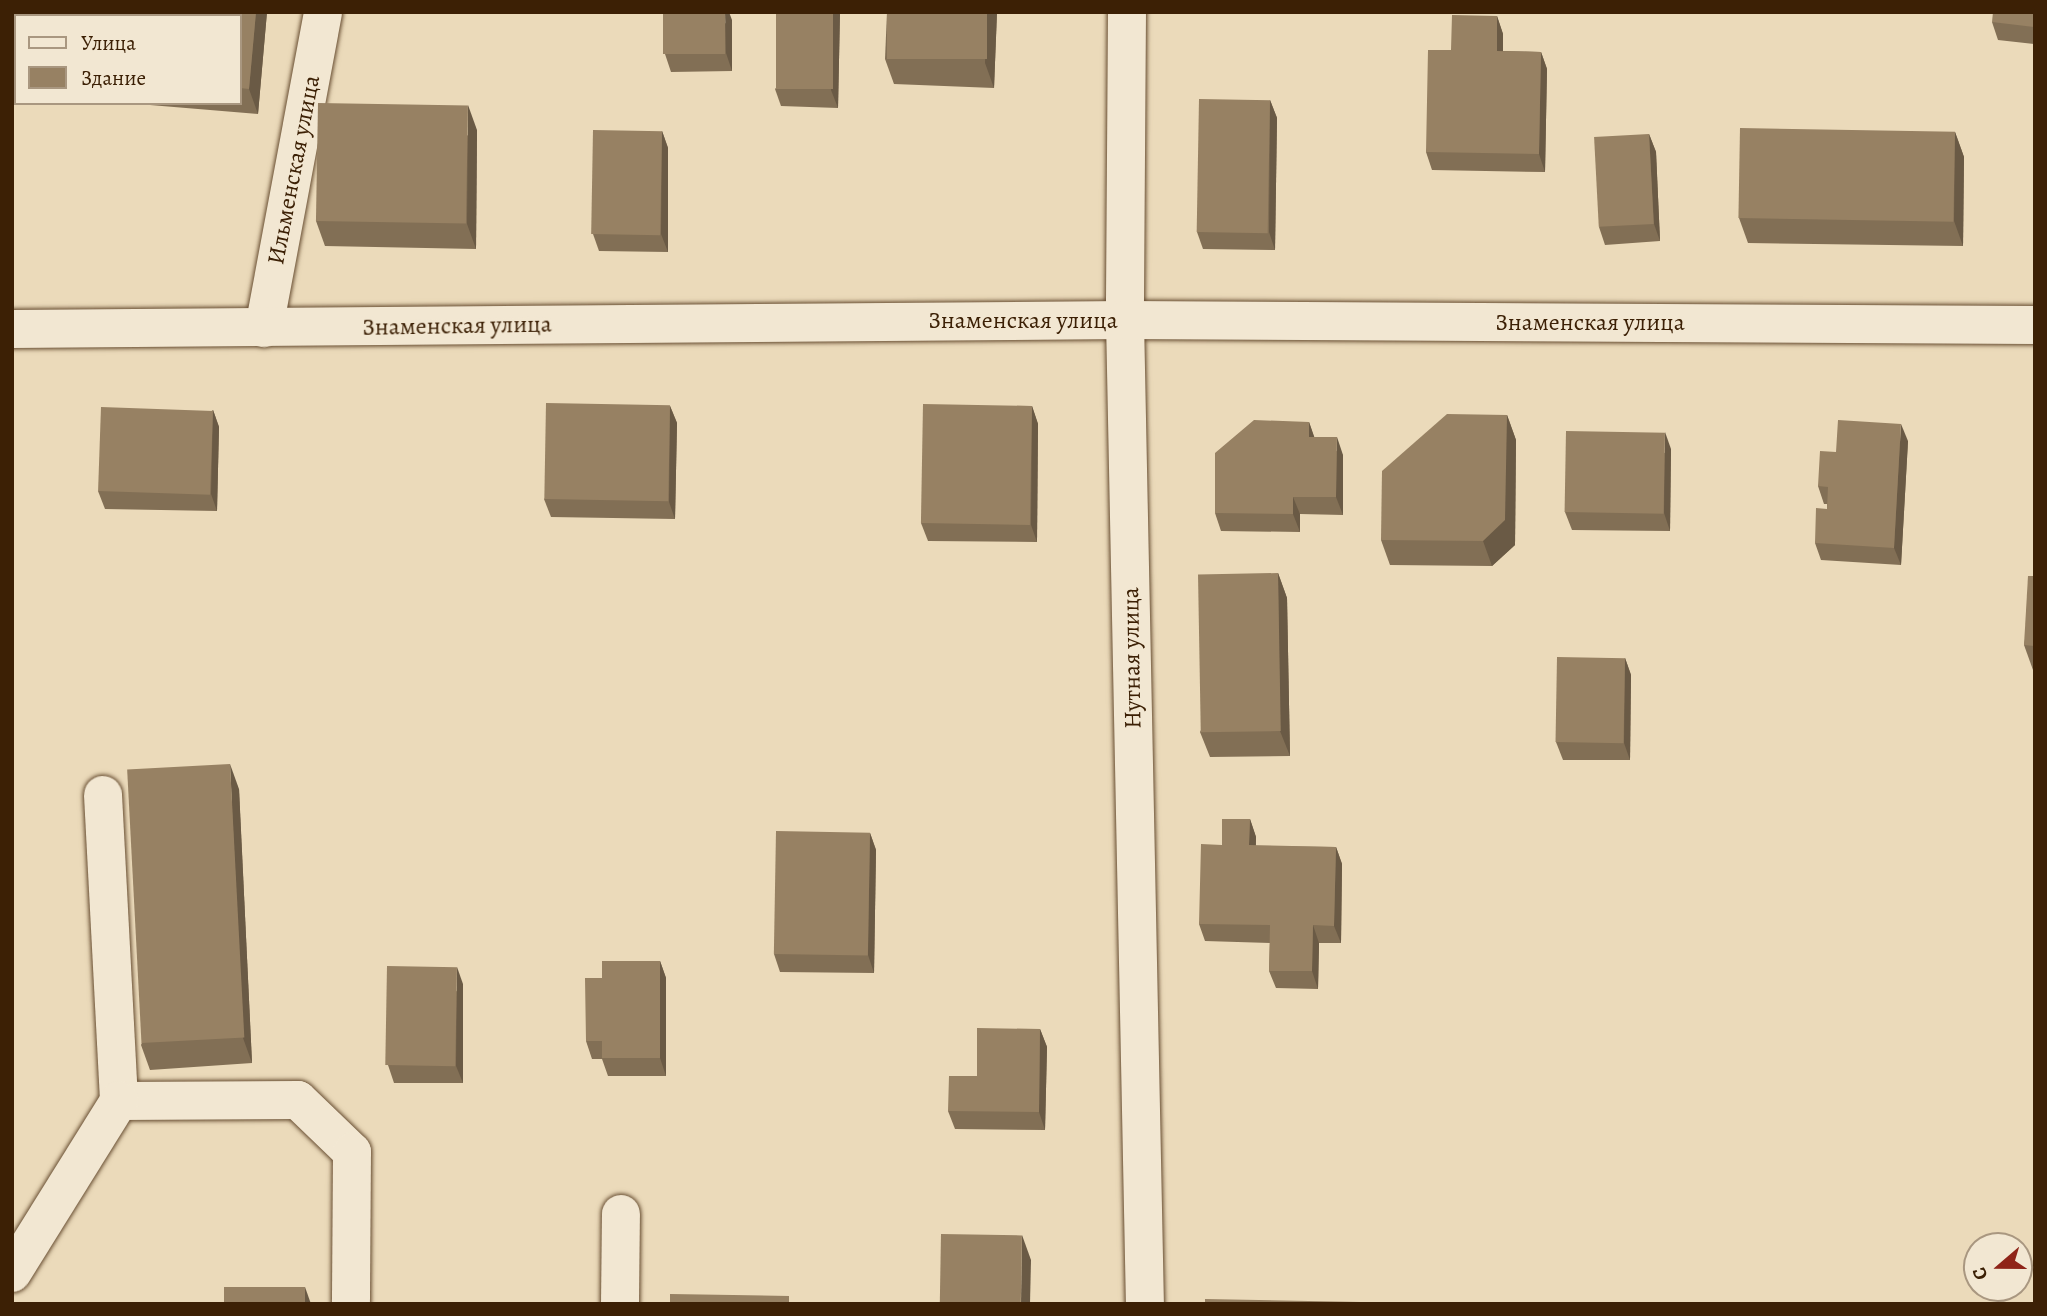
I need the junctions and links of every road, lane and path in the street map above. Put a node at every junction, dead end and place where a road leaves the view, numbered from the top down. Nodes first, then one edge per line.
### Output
1 (323, 12) edge
2 (1127, 12) edge
3 (1125, 320) junction
4 (2035, 325) edge
5 (264, 328) junction
6 (12, 329) edge
7 (103, 795) dead end
8 (119, 1101) junction
9 (621, 1214) dead end
10 (12, 1273) edge
11 (351, 1304) edge
12 (620, 1304) edge
13 (1145, 1304) edge

1 - 5 street, Ильменская улица
2 - 3 street, Нутная улица
3 - 4 street, Знаменская улица
3 - 5 street, Знаменская улица
3 - 13 street, Нутная улица
5 - 6 street, Знаменская улица
7 - 8 street
8 - 10 street
8 - 11 street
9 - 12 street

